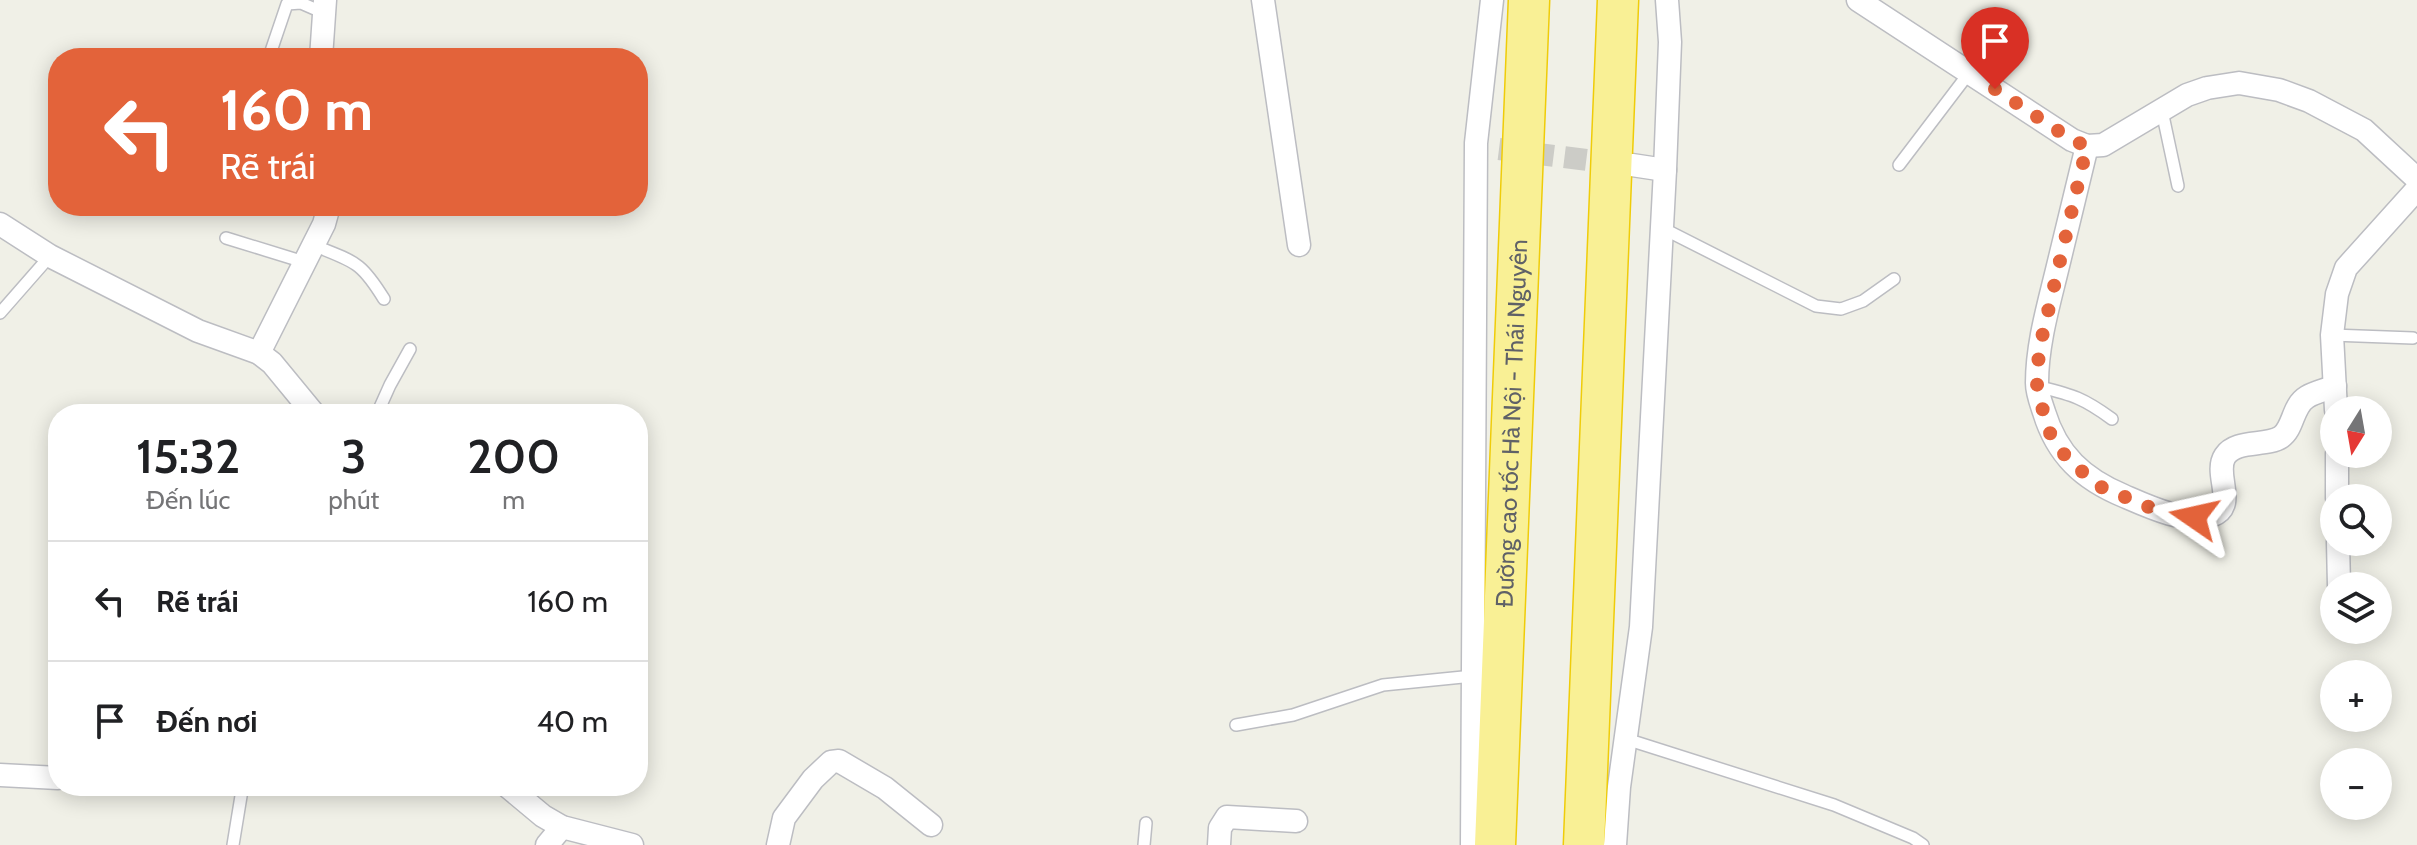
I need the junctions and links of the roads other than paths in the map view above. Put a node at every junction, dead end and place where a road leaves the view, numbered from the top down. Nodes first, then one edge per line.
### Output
1 (1263, 0) edge
2 (1492, 0) edge
3 (1529, 0) edge
4 (1618, 0) edge
5 (1667, 0) edge
6 (1858, 0) edge
7 (325, 7) edge
8 (272, 48) edge
9 (322, 48) edge
10 (1969, 73) junction
11 (2162, 111) junction
12 (1476, 143) junction
13 (2087, 146) junction
14 (1499, 149) tunnel mouth
15 (1632, 165) tunnel mouth
16 (1899, 165) dead end
17 (1665, 170) junction
18 (2417, 179) edge
19 (2178, 186) dead end
20 (2417, 189) edge
21 (326, 216) edge
22 (0, 224) edge
23 (1662, 228) junction
24 (226, 238) dead end
25 (1299, 245) dead end
26 (309, 253) junction
27 (50, 256) junction
28 (1894, 279) dead end
29 (384, 299) dead end
30 (0, 313) edge
31 (2332, 335) junction
32 (2413, 338) dead end
33 (410, 349) dead end
34 (259, 353) junction
35 (2037, 386) junction
36 (2335, 386) junction
37 (2335, 396) edge
38 (306, 404) edge
39 (381, 404) edge
40 (2112, 419) dead end
41 (1473, 676) junction
42 (1236, 725) dead end
43 (1626, 739) junction
44 (0, 775) edge
45 (48, 777) edge
46 (241, 796) edge
47 (519, 796) edge
48 (1296, 821) dead end
49 (1146, 823) dead end
50 (931, 825) dead end
51 (562, 827) junction
52 (233, 845) edge
53 (547, 845) edge
54 (632, 845) edge
55 (778, 845) edge
56 (1144, 845) edge
57 (1219, 845) edge
58 (1472, 845) edge
59 (1494, 845) edge
60 (1584, 845) edge
61 (1615, 845) edge
62 (1923, 845) edge

1 - 25 street
2 - 12 street
3 - 59 highway, Đường cao tốc Hà Nội - Thái Nguyên
4 - 60 highway
5 - 17 street
6 - 10 street
7 - 8 lane
7 - 9 street
10 - 13 street
10 - 16 lane
11 - 13 street
11 - 18 street
11 - 19 lane
12 - 14 street
12 - 41 street
13 - 35 street
15 - 17 street
17 - 23 street
20 - 31 street
21 - 26 street
22 - 27 street
23 - 28 lane
23 - 43 street
24 - 26 lane
26 - 29 lane
26 - 34 street
27 - 30 lane
27 - 34 street
31 - 32 lane
31 - 36 street
33 - 39 lane
34 - 38 street
35 - 36 street
35 - 40 lane
36 - 37 street
41 - 42 lane
41 - 58 street
43 - 61 street
43 - 62 lane
44 - 45 street
46 - 52 lane
47 - 51 street
48 - 57 street
49 - 56 lane
50 - 55 street
51 - 53 street
51 - 54 street

